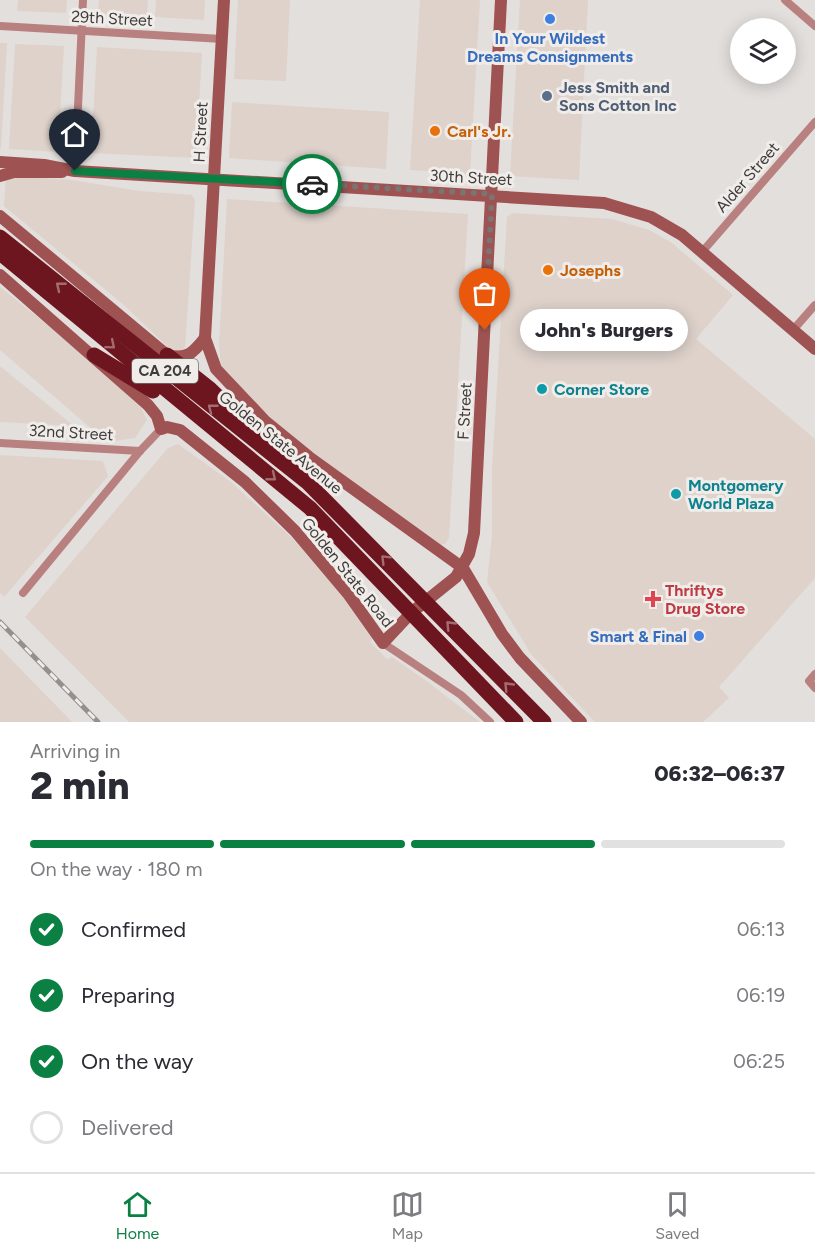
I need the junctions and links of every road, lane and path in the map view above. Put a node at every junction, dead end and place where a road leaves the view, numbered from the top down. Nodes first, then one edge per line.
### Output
1 (83, 0) edge
2 (224, 0) edge
3 (501, 0) edge
4 (785, 0) edge
5 (0, 26) edge
6 (815, 26) edge
7 (81, 31) junction
8 (222, 39) junction
9 (815, 122) edge
10 (0, 162) edge
11 (75, 171) junction
12 (0, 176) edge
13 (214, 178) junction
14 (492, 194) junction
15 (0, 216) edge
16 (0, 237) edge
17 (702, 252) junction
18 (0, 253) edge
19 (20, 262) junction
20 (0, 275) edge
21 (815, 305) edge
22 (793, 330) junction
23 (205, 338) junction
24 (815, 349) edge
25 (94, 355) junction
26 (167, 356) junction
27 (161, 429) junction
28 (226, 441) junction
29 (0, 443) edge
30 (140, 451) junction
31 (308, 483) junction
32 (463, 568) junction
33 (23, 593) dead end
34 (426, 601) junction
35 (411, 614) junction
36 (383, 643) junction
37 (815, 674) edge
38 (815, 688) edge
39 (490, 722) edge
40 (516, 722) edge
41 (544, 722) edge
42 (582, 722) edge

1 - 7 street
2 - 8 street, H Street
3 - 14 street, F Street
4 - 6 street
5 - 7 street, 29th Street
7 - 8 street, 29th Street
7 - 11 street
8 - 13 street, H Street
9 - 17 street, Alder Street
10 - 11 street, 30th Street
11 - 12 street, 30th Street
11 - 13 street, 30th Street
13 - 14 street, 30th Street
13 - 23 street, H Street
14 - 17 street, 30th Street
14 - 32 street, F Street
15 - 26 street
16 - 19 highway, Golden State Avenue / CA 204
17 - 22 street, 30th Street
18 - 19 highway, Golden State Avenue / CA 204
19 -> 28 highway, Golden State Avenue / CA 204
31 -> 19 highway, Golden State Avenue / CA 204
20 - 25 street
21 - 22 street
22 - 24 street, 30th Street
23 - 26 street
23 - 32 street
25 - 27 street
25 - 28 highway
26 - 31 highway
27 - 30 street
27 - 36 street, Golden State Road
28 -> 35 highway, Golden State Avenue / CA 204
29 - 30 street, 32nd Street
30 - 33 street
34 -> 31 highway, Golden State Avenue / CA 204
32 - 34 street, F Street
32 - 42 street
34 - 35 street, F Street
41 -> 34 highway, Golden State Avenue / CA 204
35 - 36 street, F Street
35 - 40 highway, Golden State Avenue / CA 204
36 - 39 street, Golden State Road
37 - 38 street

